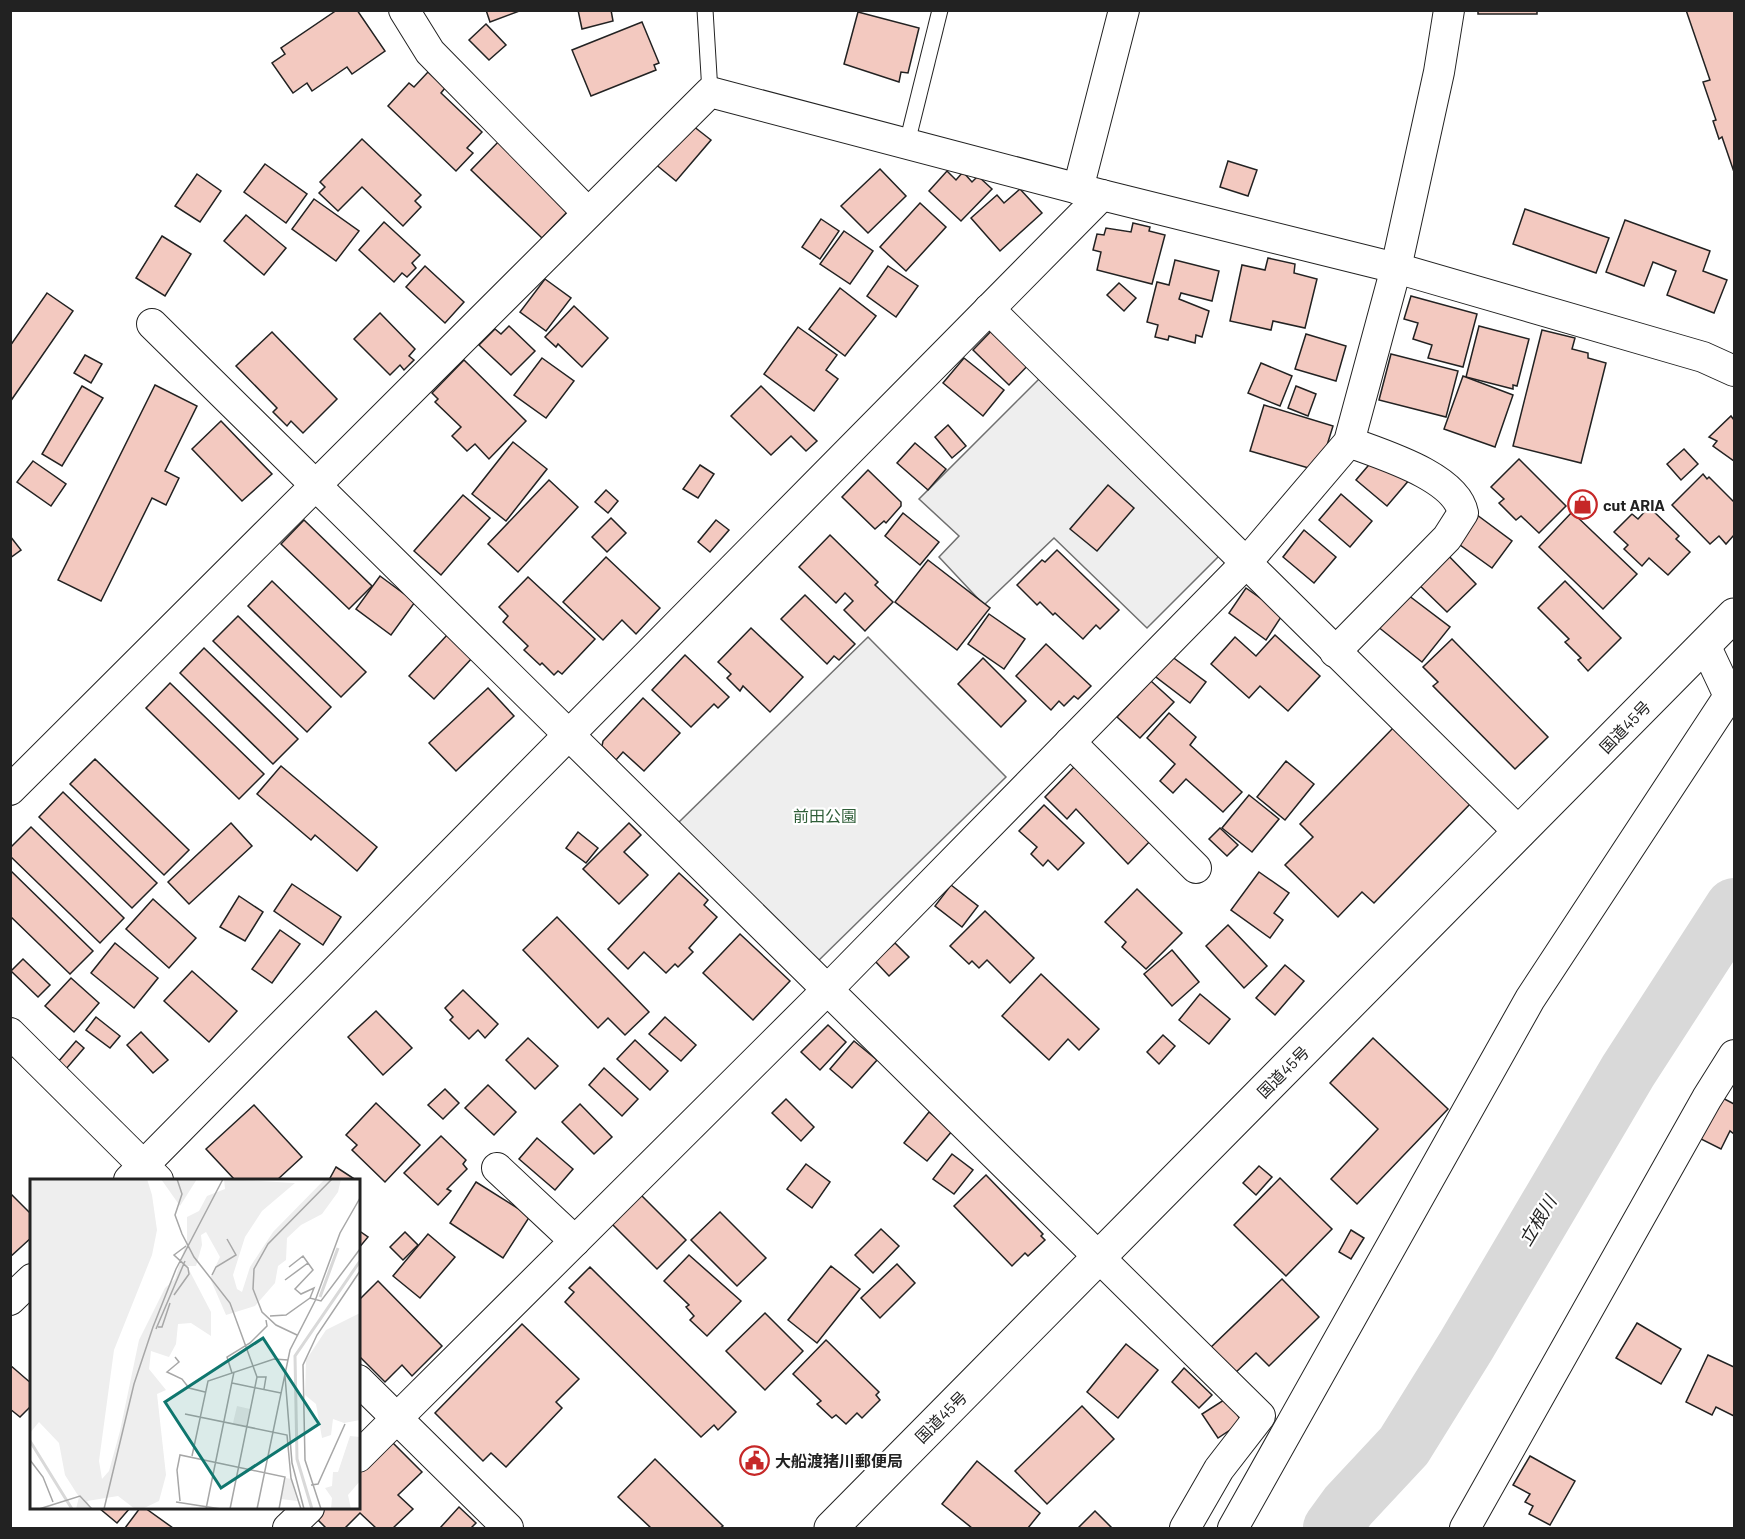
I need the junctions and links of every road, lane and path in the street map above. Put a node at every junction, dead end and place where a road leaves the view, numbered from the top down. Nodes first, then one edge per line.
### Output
1 (404, 10) edge
2 (705, 10) edge
3 (940, 10) edge
4 (1124, 10) edge
5 (1449, 10) edge
6 (710, 92) junction
7 (907, 143) junction
8 (1090, 192) junction
9 (588, 213) junction
10 (1396, 268) junction
11 (989, 309) junction
12 (152, 324) dead end
13 (1734, 371) edge
14 (1349, 442) junction
15 (315, 485) junction
16 (1246, 563) junction
17 (1734, 615) edge
18 (1705, 645) junction
19 (1335, 652) junction
20 (569, 735) junction
21 (1070, 742) junction
22 (10, 790) edge
23 (1520, 834) junction
24 (1196, 868) dead end
25 (827, 990) junction
26 (10, 1033) edge
27 (1734, 1055) edge
28 (497, 1168) dead end
29 (144, 1176) edge
30 (575, 1240) junction
31 (1099, 1258) junction
32 (30, 1281) edge
33 (10, 1300) edge
34 (360, 1382) edge
35 (397, 1418) junction
36 (360, 1455) edge
37 (308, 1509) edge
38 (288, 1528) edge
39 (508, 1528) edge
40 (831, 1528) edge
41 (1185, 1528) edge
42 (1233, 1528) edge
43 (1465, 1528) edge

1 - 9 street
2 - 6 lane
3 - 7 lane
4 - 8 street
5 - 10 street
6 - 7 street
6 - 9 street
7 - 8 street
8 - 10 street
8 - 11 street
9 - 15 street
10 - 13 street
10 - 14 street
11 - 16 street
11 - 20 street
12 - 15 street
14 - 16 street
14 - 19 street
15 - 20 street
15 - 22 street
16 - 19 street
16 - 21 street
17 - 18 highway, 国道45号
18 - 23 highway, 国道45号
18 - 42 street
19 - 23 street
20 - 25 street
20 - 29 street
21 - 24 street
21 - 25 street
23 - 31 highway, 国道45号
25 - 30 street
25 - 31 street
26 - 29 street
27 - 43 street
28 - 30 street
30 - 35 street
31 - 40 highway, 国道45号
31 - 41 street
32 - 33 street
34 - 35 street
35 - 36 street
35 - 39 street
37 - 38 street

